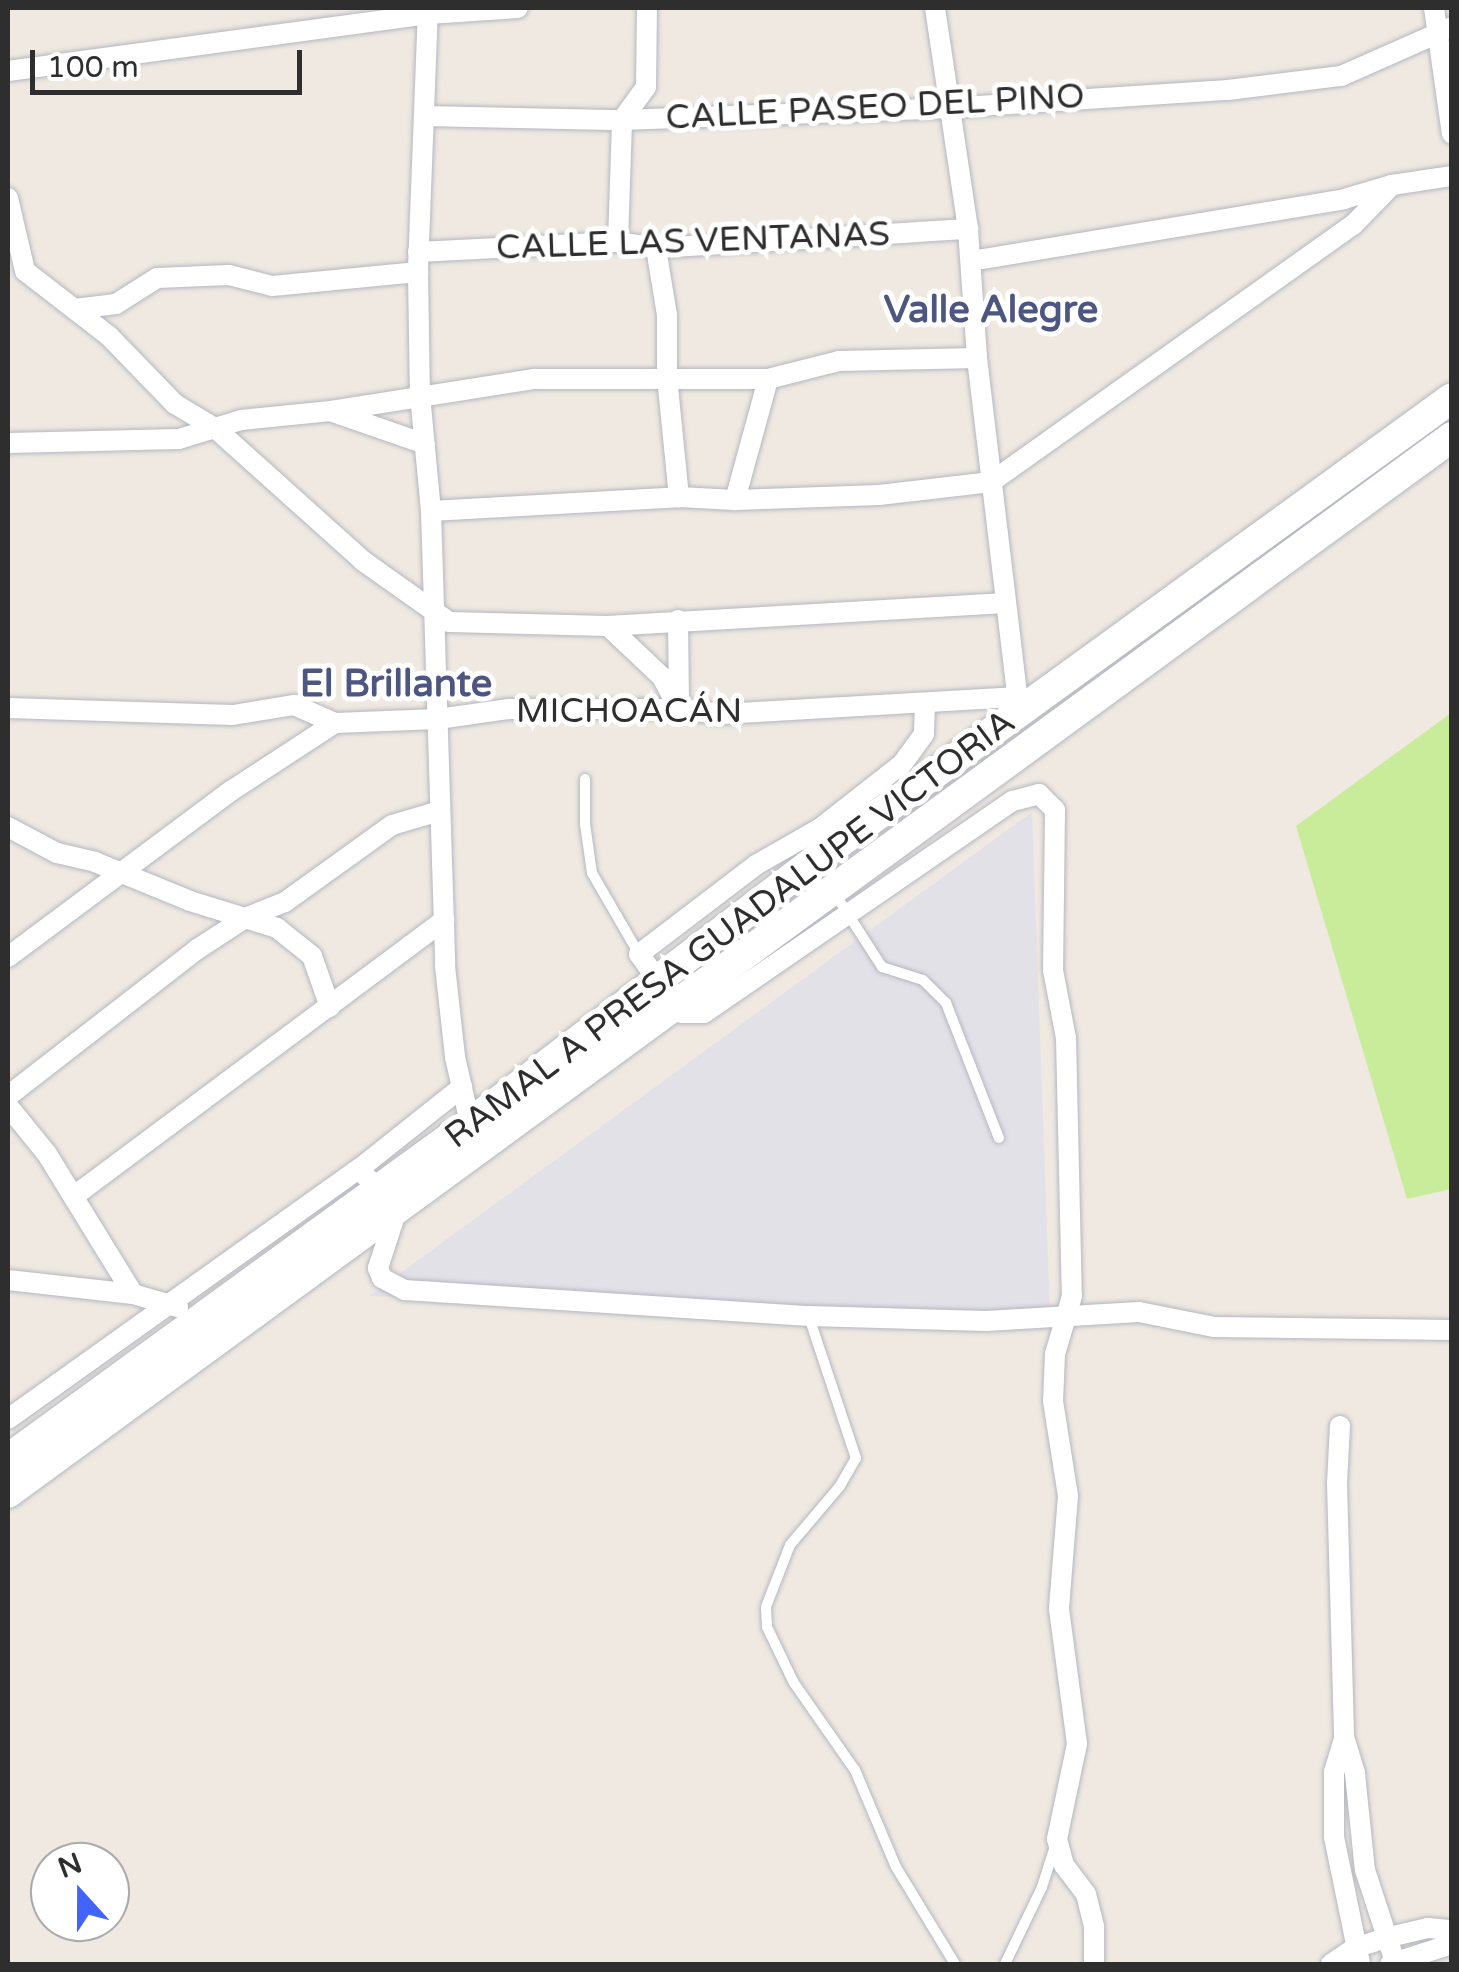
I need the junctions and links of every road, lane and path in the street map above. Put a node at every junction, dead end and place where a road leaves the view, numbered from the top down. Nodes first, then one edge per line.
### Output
1 (518, 8) edge
2 (647, 8) edge
3 (935, 8) edge
4 (1434, 8) edge
5 (428, 11) edge
6 (1444, 31) edge
7 (8, 71) edge
8 (948, 108) junction
9 (424, 116) junction
10 (622, 120) junction
11 (1452, 134) edge
12 (1452, 176) edge
13 (1392, 184) junction
14 (8, 198) edge
15 (968, 229) junction
16 (618, 242) junction
17 (656, 248) junction
18 (971, 261) junction
19 (418, 262) junction
20 (16, 270) edge
21 (75, 309) junction
22 (977, 358) junction
23 (667, 377) junction
24 (768, 379) junction
25 (420, 394) junction
26 (1452, 398) edge
27 (331, 411) junction
28 (215, 428) junction
29 (1452, 437) edge
30 (8, 444) edge
31 (425, 444) junction
32 (991, 482) junction
33 (679, 498) junction
34 (734, 500) junction
35 (431, 511) junction
36 (1004, 603) junction
37 (434, 608) junction
38 (678, 620) junction
39 (608, 626) junction
40 (925, 703) junction
41 (1018, 705) junction
42 (8, 708) edge
43 (679, 710) junction
44 (438, 719) junction
45 (336, 722) junction
46 (586, 779) dead end
47 (440, 811) junction
48 (8, 826) edge
49 (122, 873) junction
50 (840, 903) junction
51 (245, 918) junction
52 (444, 920) junction
53 (8, 957) edge
54 (656, 979) junction
55 (330, 1008) junction
56 (462, 1087) junction
57 (8, 1096) edge
58 (8, 1106) edge
59 (470, 1123) junction
60 (16, 1130) edge
61 (998, 1138) dead end
62 (376, 1189) junction
63 (74, 1196) junction
64 (8, 1280) edge
65 (133, 1294) junction
66 (170, 1307) junction
67 (204, 1313) junction
68 (809, 1316) junction
69 (1065, 1320) junction
70 (1452, 1330) edge
71 (8, 1419) edge
72 (1340, 1426) dead end
73 (8, 1458) edge
74 (8, 1492) edge
75 (1344, 1737) junction
76 (1057, 1839) junction
77 (1450, 1934) edge
78 (1384, 1938) junction
79 (1358, 1956) edge
80 (1392, 1963) edge
81 (954, 1964) edge
82 (1005, 1964) edge
83 (1094, 1964) edge
84 (1331, 1964) edge

1 - 5 street
2 - 10 street
3 - 8 street
4 - 6 street
5 - 7 street
5 - 9 street
6 - 8 street, CALLE PASEO DEL PINO
6 - 11 street
8 - 10 street, CALLE PASEO DEL PINO
8 - 15 street
9 - 10 street, CALLE PASEO DEL PINO
9 - 19 street
10 - 16 street
12 - 13 street
13 - 18 street
13 - 32 street
14 - 20 street
15 - 17 street, CALLE LAS VENTANAS
15 - 18 street
16 - 17 street, CALLE LAS VENTANAS
16 - 19 street, CALLE LAS VENTANAS
17 - 23 street
18 - 22 street
19 - 21 street, CALLE LAS VENTANAS
19 - 25 street
20 - 21 street
21 - 28 street
22 - 24 street
22 - 32 street
23 - 24 street
23 - 25 street
23 - 33 street
24 - 34 street
25 - 27 street
25 - 31 street
26 - 41 main road, RAMAL A PRESA GUADALUPE VICTORIA
27 - 28 street
27 - 31 street
28 - 30 street
28 - 37 street
29 - 50 main road, RAMAL A PRESA GUADALUPE VICTORIA
31 - 35 street
32 - 34 street
32 - 36 street
33 - 34 street
33 - 35 street
35 - 37 street
36 - 38 street
36 - 41 street
37 - 39 street
37 - 44 street
38 - 39 street
38 - 43 street
39 - 43 street
40 - 41 street, MICHOACÁN
40 - 43 street, MICHOACÁN
40 - 54 street
41 - 54 main road, RAMAL A PRESA GUADALUPE VICTORIA
42 - 45 street, MICHOACÁN
43 - 44 street, MICHOACÁN
44 - 45 street, MICHOACÁN
44 - 47 street
45 - 49 street
46 - 54 lane
47 - 51 street
47 - 52 street
48 - 49 street
49 - 51 street
49 - 53 street
50 - 54 main road, RAMAL A PRESA GUADALUPE VICTORIA
50 - 61 lane
50 - 69 street
51 - 55 street
51 - 57 street
52 - 55 street
52 - 56 street
54 - 59 main road, RAMAL A PRESA GUADALUPE VICTORIA
54 - 62 main road, RAMAL A PRESA GUADALUPE VICTORIA
55 - 63 street
56 - 59 street
56 - 62 street
58 - 60 street
59 - 62 main road, RAMAL A PRESA GUADALUPE VICTORIA
60 - 63 street
62 - 66 street
62 - 67 main road, RAMAL A PRESA GUADALUPE VICTORIA
62 - 68 street
62 - 74 main road, RAMAL A PRESA GUADALUPE VICTORIA
63 - 65 street
64 - 65 street
65 - 66 street
66 - 67 street
66 - 71 street
67 - 73 main road, RAMAL A PRESA GUADALUPE VICTORIA
68 - 69 street
68 - 81 lane
69 - 70 street
69 - 76 street
72 - 75 street
75 - 78 street
75 - 79 street
76 - 82 lane
76 - 83 street
77 - 78 street
77 - 80 street
78 - 79 street
78 - 80 street
79 - 84 street

